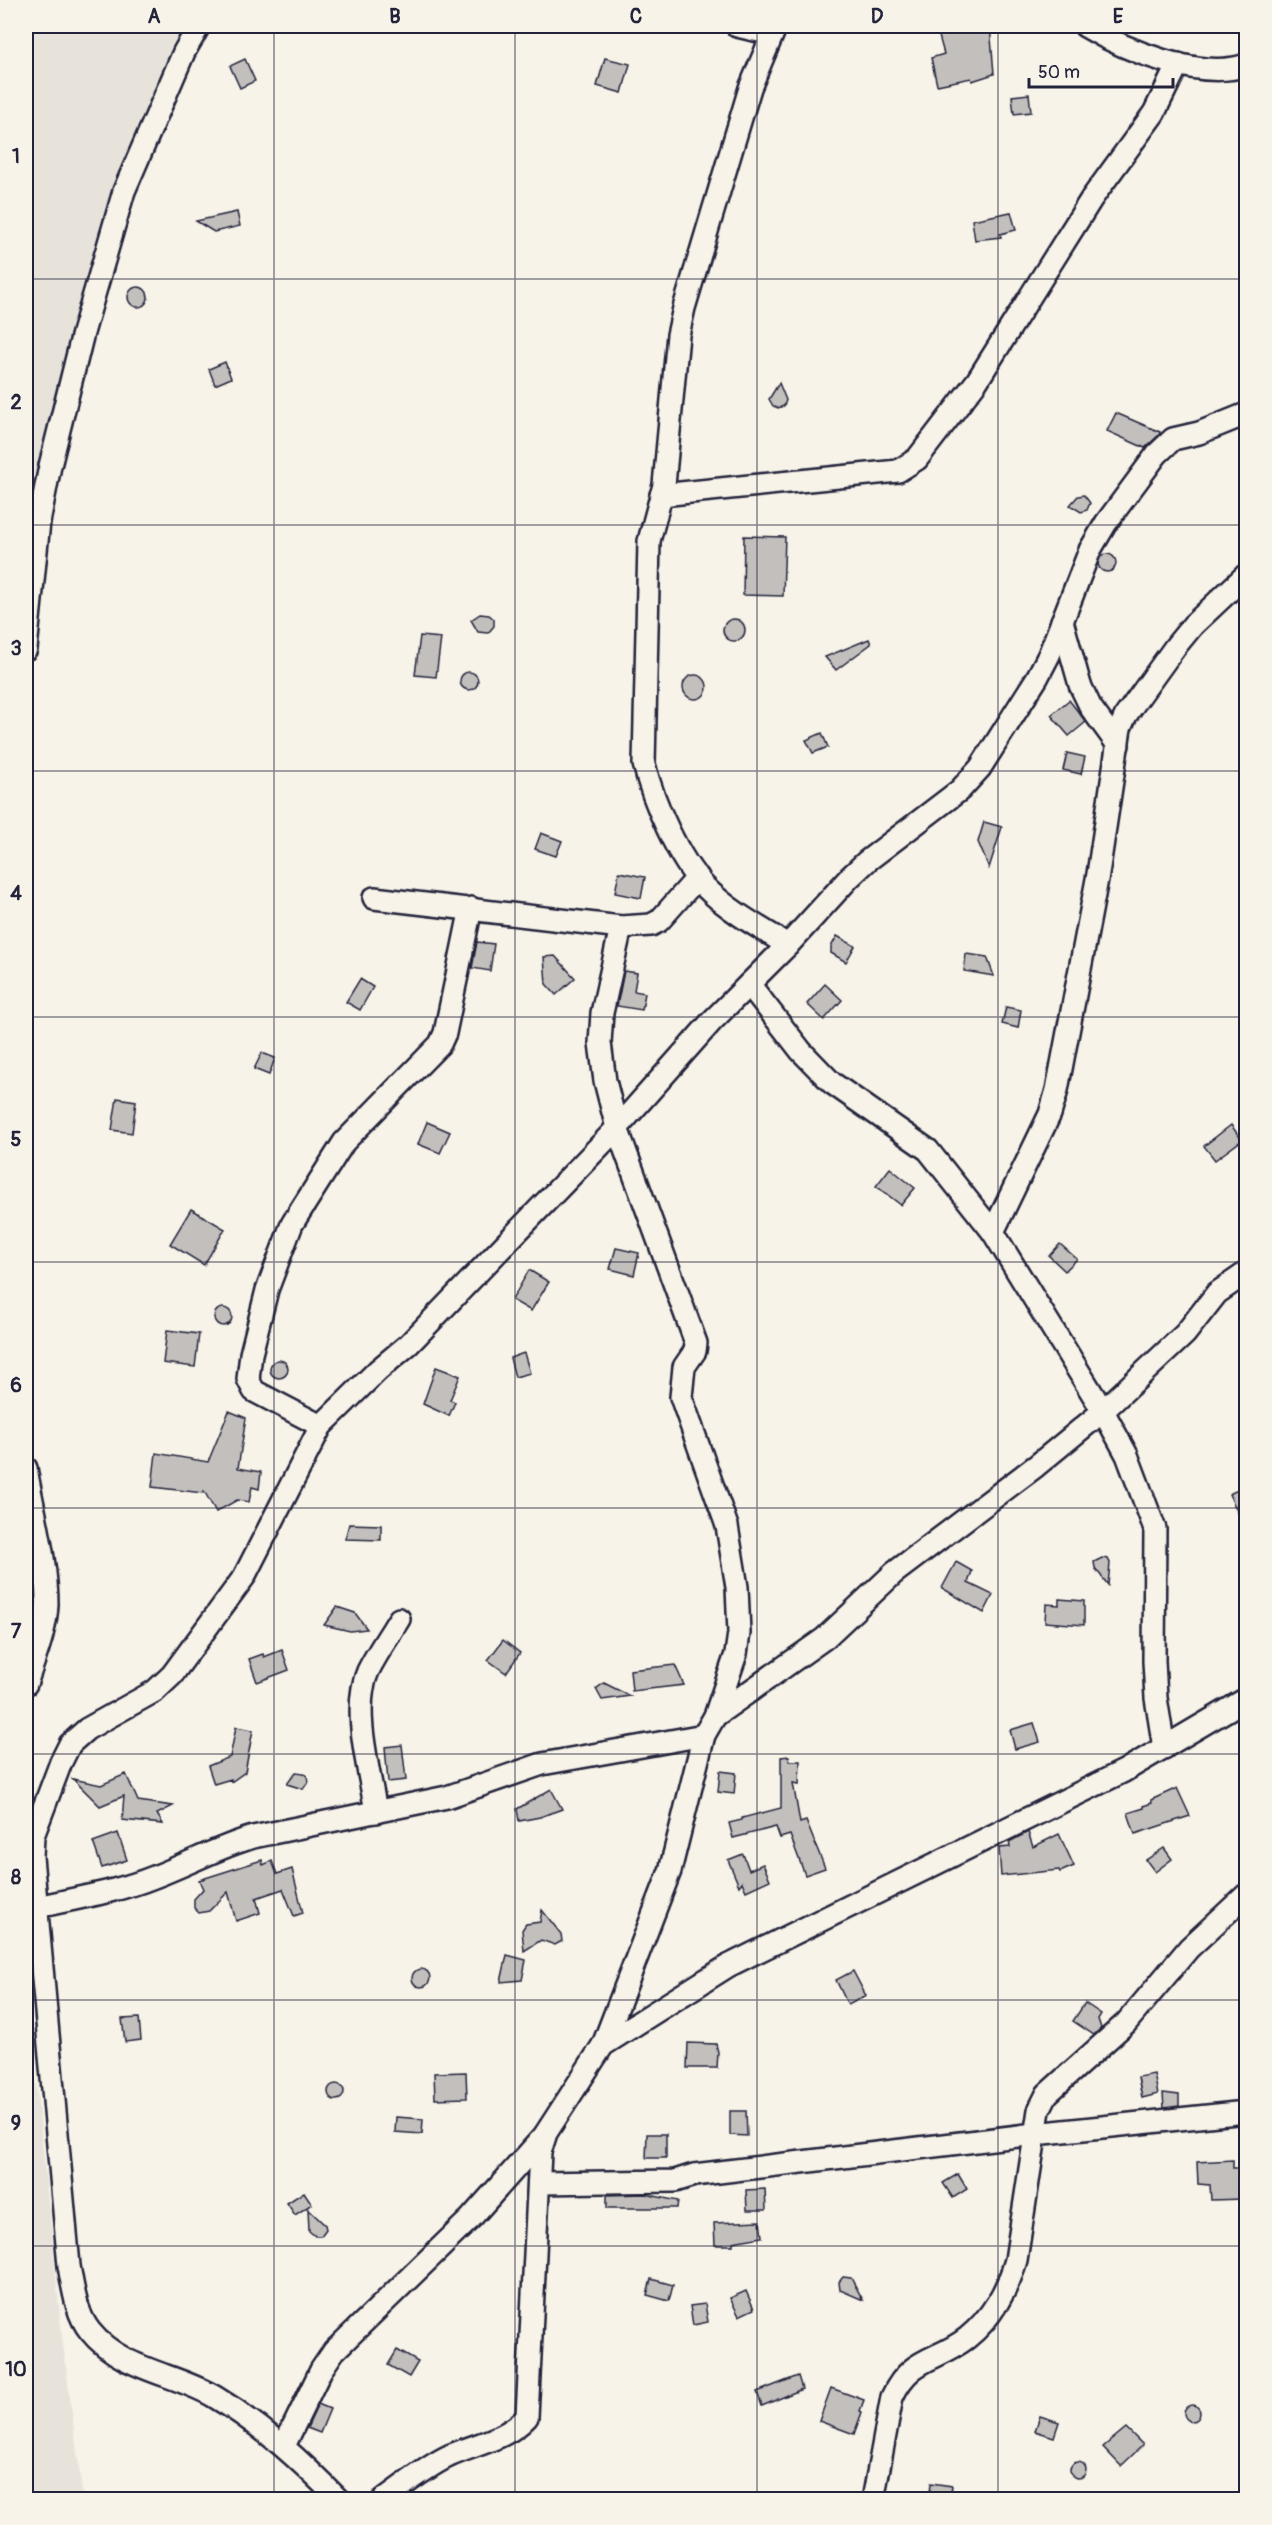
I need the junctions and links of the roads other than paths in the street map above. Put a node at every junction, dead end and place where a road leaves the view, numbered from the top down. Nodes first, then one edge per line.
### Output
1 (199, 26) edge
2 (737, 26) edge
3 (1085, 26) edge
4 (774, 30) edge
5 (1178, 64) junction
6 (1246, 65) edge
7 (1246, 414) edge
8 (661, 495) junction
9 (1246, 575) edge
10 (1062, 621) junction
11 (26, 650) edge
12 (1118, 745) junction
13 (698, 877) junction
14 (374, 898) dead end
15 (471, 908) junction
16 (621, 927) junction
17 (789, 945) junction
18 (749, 984) junction
19 (617, 1128) junction
20 (993, 1232) junction
21 (1246, 1273) edge
22 (1103, 1411) junction
23 (321, 1426) junction
24 (26, 1468) edge
25 (399, 1619) dead end
26 (26, 1684) edge
27 (1246, 1698) edge
28 (715, 1716) junction
29 (704, 1735) junction
30 (1164, 1748) junction
31 (376, 1812) junction
32 (29, 1848) edge
33 (1246, 1895) edge
34 (37, 1907) junction
35 (603, 2045) junction
36 (1246, 2112) edge
37 (546, 2133) junction
38 (1035, 2133) junction
39 (539, 2183) junction
40 (284, 2446) junction
41 (339, 2499) edge
42 (383, 2499) edge
43 (873, 2499) edge

1 - 11 street
2 - 4 street
3 - 5 street
4 - 8 street
5 - 6 street
5 - 8 street
7 - 10 street
8 - 13 street
9 - 12 street
10 - 12 street
10 - 17 street
12 - 20 street
13 - 16 street
13 - 17 street
14 - 15 street
15 - 16 street
15 - 23 street
16 - 19 street
17 - 18 street
18 - 19 street
18 - 20 street
19 - 23 street
19 - 28 street
20 - 22 street
21 - 22 street
22 - 28 street
22 - 30 street
23 - 32 street
24 - 26 street
25 - 31 street
27 - 30 street
28 - 29 street
29 - 31 street
29 - 35 street
30 - 35 street
31 - 34 street
32 - 34 street
33 - 38 street
34 - 40 street
35 - 37 street
36 - 38 street
37 - 39 street
37 - 40 street
38 - 39 street
38 - 43 street
39 - 42 street
40 - 41 street

